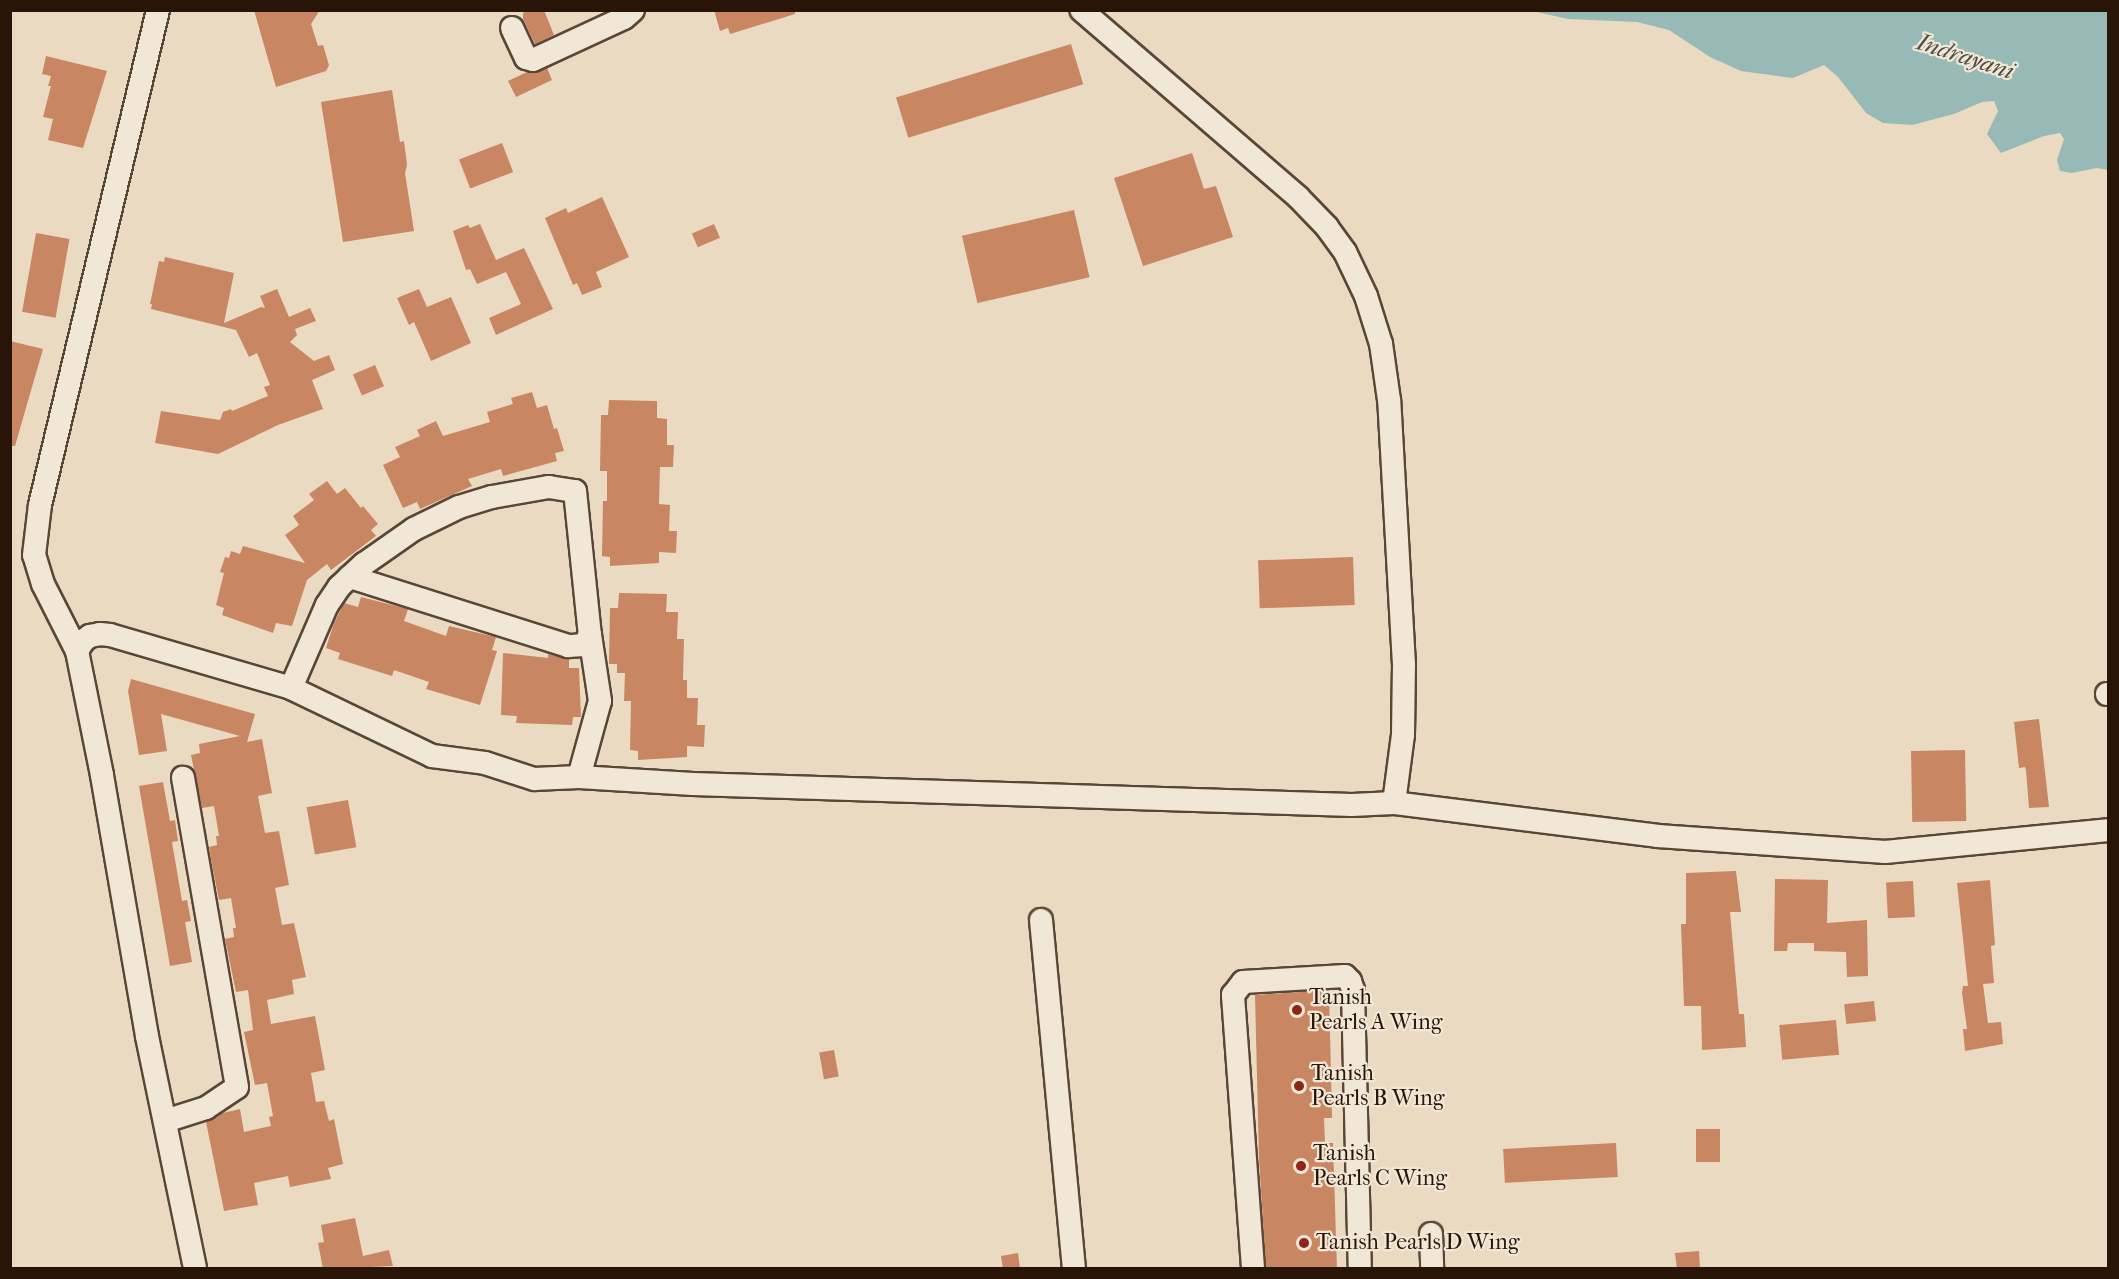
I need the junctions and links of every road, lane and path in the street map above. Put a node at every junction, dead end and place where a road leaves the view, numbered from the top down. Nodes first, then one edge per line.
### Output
1 (158, 10) edge
2 (633, 10) edge
3 (1081, 10) edge
4 (512, 28) dead end
5 (350, 577) junction
6 (590, 635) junction
7 (77, 651) junction
8 (291, 688) junction
9 (579, 777) junction
10 (183, 778) dead end
11 (1394, 803) junction
12 (2109, 830) edge
13 (1041, 920) dead end
14 (165, 1122) junction
15 (1431, 1234) dead end
16 (195, 1269) edge
17 (1074, 1269) edge
18 (1253, 1269) edge
19 (1360, 1269) edge
20 (1432, 1269) edge

1 - 7 street
2 - 4 street
3 - 11 street
5 - 6 street
5 - 6 street
5 - 8 street
6 - 9 street
7 - 8 street
7 - 14 street
8 - 9 street
9 - 11 street
10 - 14 street
11 - 12 street
13 - 17 street
14 - 16 street
15 - 20 street
18 - 19 street

